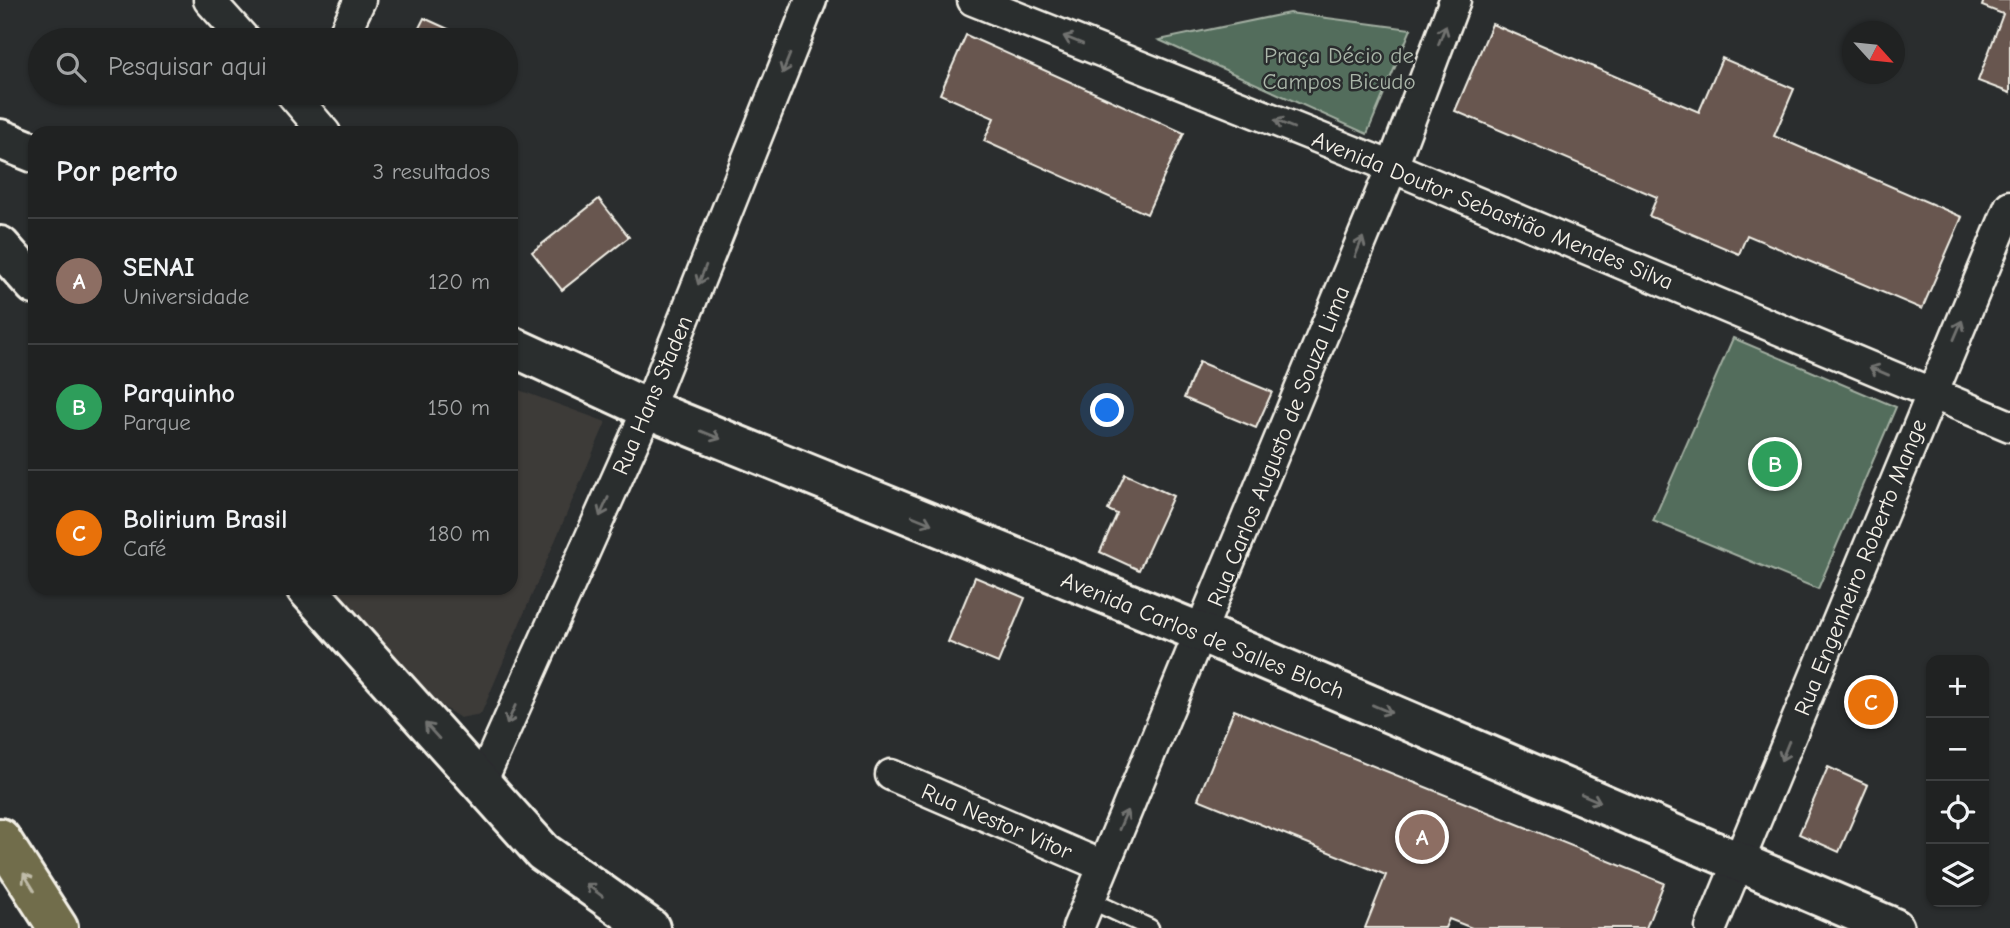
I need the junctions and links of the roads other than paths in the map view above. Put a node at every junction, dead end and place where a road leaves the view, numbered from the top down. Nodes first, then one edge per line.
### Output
1 (209, 0) edge
2 (360, 0) edge
3 (811, 0) edge
4 (973, 0) edge
5 (1455, 0) edge
6 (234, 28) edge
7 (347, 28) edge
8 (0, 139) edge
9 (28, 150) edge
10 (1392, 167) junction
11 (2010, 206) edge
12 (0, 246) edge
13 (28, 277) edge
14 (518, 349) edge
15 (1931, 393) junction
16 (648, 410) junction
17 (2010, 426) edge
18 (312, 595) edge
19 (1202, 633) junction
20 (891, 775) dead end
21 (480, 785) junction
22 (0, 838) edge
23 (1740, 861) junction
24 (1103, 866) junction
25 (1088, 899) junction
26 (58, 928) edge
27 (650, 928) edge
28 (1078, 928) edge
29 (1150, 928) edge
30 (1712, 928) edge
31 (1894, 928) edge

1 - 6 street
2 - 7 street
3 -> 16 street, Rua Hans Staden
10 -> 4 street, Avenida Doutor Sebastião Mendes Silva
10 -> 5 street, Rua Carlos Augusto de Souza Lima
8 - 9 street
15 -> 10 street, Avenida Doutor Sebastião Mendes Silva
19 -> 10 street, Rua Carlos Augusto de Souza Lima
15 -> 11 street, Rua Engenheiro Roberto Mange
12 - 13 street
14 - 16 street, Avenida Carlos de Salles Bloch
15 - 17 street, Avenida Doutor Sebastião Mendes Silva
15 -> 23 street, Rua Engenheiro Roberto Mange
16 -> 19 street, Avenida Carlos de Salles Bloch
16 -> 21 street, Rua Hans Staden
21 -> 18 street
19 -> 23 street, Avenida Carlos de Salles Bloch
24 -> 19 street, Rua Carlos Augusto de Souza Lima
20 - 24 street, Rua Nestor Vitor
27 -> 21 street
26 -> 22 main road
23 - 30 street, Rua Engenheiro Roberto Mange
23 - 31 street, Avenida Carlos de Salles Bloch
24 - 25 street, Rua Carlos Augusto de Souza Lima
25 - 28 street, Rua Carlos Augusto de Souza Lima
25 - 29 lane

